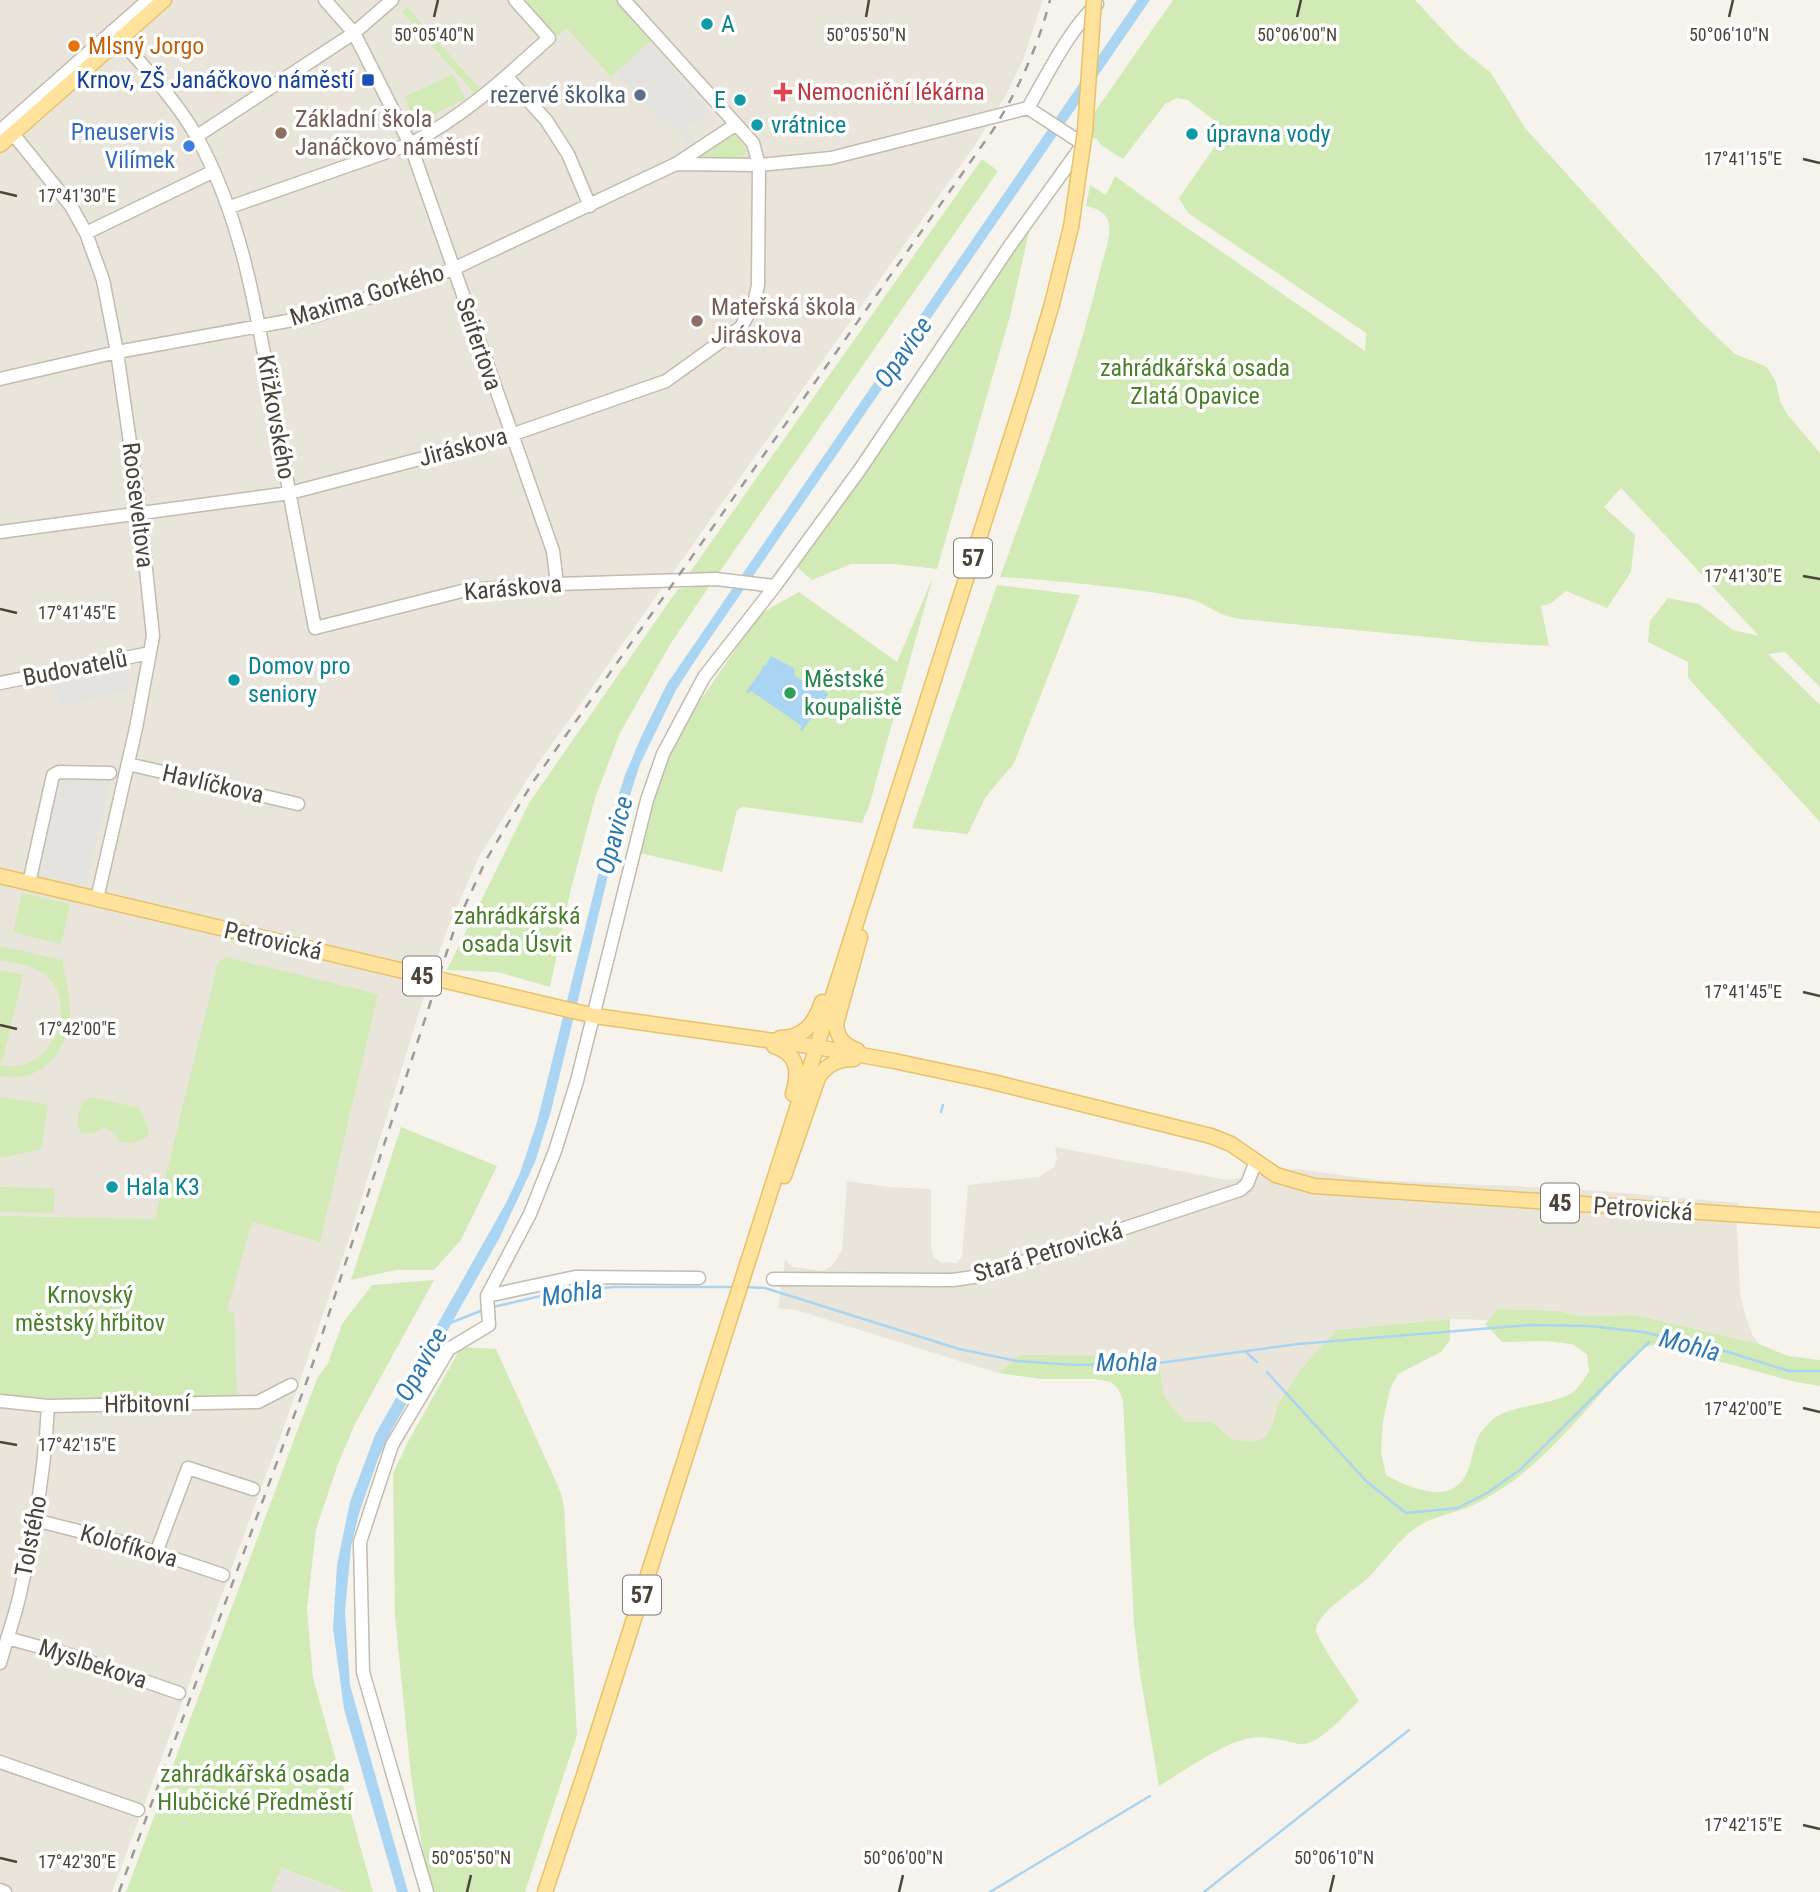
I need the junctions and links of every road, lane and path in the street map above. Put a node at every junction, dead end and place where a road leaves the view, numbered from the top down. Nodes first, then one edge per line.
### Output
1 (325, 0) edge
2 (392, 0) edge
3 (515, 0) edge
4 (624, 0) edge
5 (1094, 0) edge
6 (1101, 0) edge
7 (157, 1) edge
8 (354, 33) junction
9 (116, 35) junction
10 (506, 77) junction
11 (1028, 108) junction
12 (735, 125) junction
13 (3, 135) edge
14 (197, 136) junction
15 (410, 144) junction
16 (676, 164) junction
17 (759, 165) junction
18 (214, 171) junction
19 (590, 205) junction
20 (230, 207) junction
21 (86, 233) junction
22 (453, 269) junction
23 (259, 325) junction
24 (117, 352) junction
25 (0, 379) edge
26 (511, 435) junction
27 (289, 493) junction
28 (140, 512) junction
29 (0, 532) edge
30 (557, 584) junction
31 (770, 585) junction
32 (315, 628) joint
33 (150, 653) junction
34 (0, 683) edge
35 (128, 764) junction
36 (110, 773) dead end
37 (298, 804) dead end
38 (0, 876) edge
39 (29, 883) junction
40 (868, 887) junction
41 (97, 899) junction
42 (592, 1016) junction
43 (739, 1037) junction
44 (817, 1048) junction
45 (894, 1061) junction
46 (1256, 1161) junction
47 (1820, 1220) edge
48 (759, 1227) junction
49 (699, 1278) dead end
50 (774, 1279) dead end
51 (487, 1300) junction
52 (290, 1385) dead end
53 (0, 1401) edge
54 (48, 1406) junction
55 (253, 1489) dead end
56 (34, 1520) junction
57 (156, 1553) junction
58 (223, 1575) dead end
59 (7, 1638) junction
60 (0, 1662) edge
61 (179, 1692) dead end
62 (0, 1762) edge
63 (138, 1810) dead end
64 (428, 1892) edge
65 (545, 1892) edge

1 - 8 street, Seifertova
2 - 8 street
3 - 10 street
4 - 12 street
5 - 40 main road, 57, bridge
6 - 11 street
7 - 9 main road
8 - 14 street
8 - 15 street, Seifertova
9 - 13 main road
9 - 14 street
10 - 15 street
10 - 19 street
11 - 17 street, Maxima Gorkého
11 - 31 street
12 - 16 street, Maxima Gorkého
12 - 17 street
13 - 21 street, Rooseveltova
14 - 18 street, Křižkovského
15 - 20 street
15 - 22 street, Seifertova
16 - 17 street, Maxima Gorkého
16 - 19 street, Maxima Gorkého
17 - 26 street, Jiráskova
18 - 20 street, Křižkovského
18 - 21 street
19 - 22 street, Maxima Gorkého
20 - 23 street, Křižkovského
21 - 24 street, Rooseveltova
22 - 23 street, Maxima Gorkého
22 - 26 street, Seifertova
23 - 24 street, Maxima Gorkého
23 - 27 street, Křižkovského
24 - 25 street, Maxima Gorkého
24 - 28 street, Rooseveltova
26 - 27 street, Jiráskova
26 - 30 street, Seifertova
27 - 28 street, Jiráskova
27 - 32 street, Křižkovského
28 - 29 street, Jiráskova
28 - 33 street, Rooseveltova
30 - 31 street, Karáskova
30 - 32 street, Karáskova
31 - 42 street
33 - 34 street, Budovatelů
33 - 35 street, Rooseveltova
35 - 37 street, Havlíčkova
35 - 41 street, Rooseveltova
36 - 39 street
38 - 39 main road, Petrovická / 45
39 - 41 main road, Petrovická / 45
40 - 43 main road
40 - 44 main road, 57
40 - 45 main road
41 - 42 main road, Petrovická / 45
42 - 43 main road, 45
42 - 51 street
43 - 44 main road, 45
43 - 48 main road
44 - 45 main road, 45
44 - 48 main road, 57
45 - 46 main road, 45
45 - 48 main road
46 - 47 main road, Petrovická / 45
46 - 50 street, Stará Petrovická
48 - 65 main road, 57
49 - 51 street
51 - 64 street
52 - 54 street, Hřbitovní
53 - 54 street, Hřbitovní
54 - 56 street, Tolstého
55 - 57 street
56 - 57 street, Kolofíkova
56 - 59 street, Tolstého
57 - 58 street, Kolofíkova
59 - 60 street, Tolstého
59 - 61 street, Myslbekova
62 - 63 street

